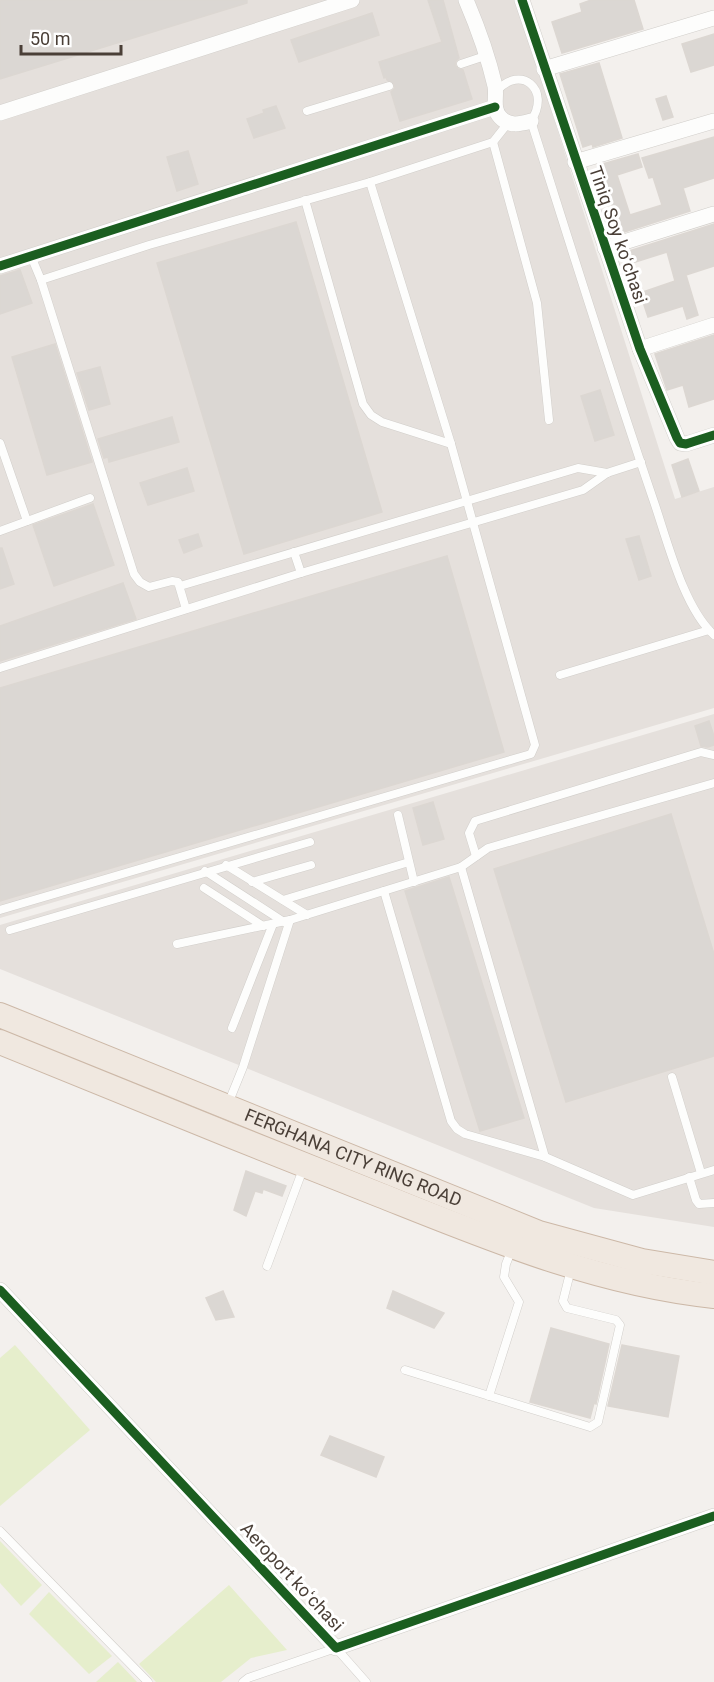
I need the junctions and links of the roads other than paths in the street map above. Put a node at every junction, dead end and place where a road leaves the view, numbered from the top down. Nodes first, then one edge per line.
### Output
1 (352, 0) edge
2 (466, 0) edge
3 (522, 0) edge
4 (714, 18) edge
5 (488, 56) junction
6 (461, 64) dead end
7 (544, 69) junction
8 (389, 86) dead end
9 (495, 100) junction
10 (307, 111) dead end
11 (0, 113) edge
12 (531, 121) junction
13 (714, 121) edge
14 (508, 123) junction
15 (494, 142) junction
16 (575, 162) junction
17 (370, 182) junction
18 (305, 200) junction
19 (714, 214) edge
20 (605, 248) junction
21 (31, 256) junction
22 (0, 266) edge
23 (41, 280) junction
24 (714, 325) edge
25 (640, 349) junction
26 (549, 420) dead end
27 (714, 435) edge
28 (0, 443) edge
29 (451, 444) junction
30 (641, 462) junction
31 (607, 473) junction
32 (90, 498) dead end
33 (467, 501) junction
34 (27, 521) junction
35 (473, 523) junction
36 (0, 531) edge
37 (294, 552) junction
38 (301, 573) junction
39 (180, 586) junction
40 (186, 609) junction
41 (712, 632) edge
42 (0, 668) edge
43 (560, 675) dead end
44 (714, 755) edge
45 (714, 783) edge
46 (398, 815) dead end
47 (310, 842) dead end
48 (476, 856) junction
49 (409, 862) junction
50 (226, 865) junction
51 (311, 865) dead end
52 (461, 867) junction
53 (205, 871) junction
54 (252, 882) junction
55 (414, 882) junction
56 (204, 888) dead end
57 (384, 891) junction
58 (283, 900) junction
59 (0, 910) edge
60 (307, 915) junction
61 (287, 921) junction
62 (273, 924) junction
63 (263, 926) junction
64 (10, 930) dead end
65 (177, 944) dead end
66 (0, 1015) edge
67 (232, 1028) dead end
68 (0, 1042) edge
69 (672, 1077) dead end
70 (226, 1108) junction
71 (545, 1157) junction
72 (304, 1166) junction
73 (714, 1170) edge
74 (701, 1173) junction
75 (689, 1177) junction
76 (714, 1203) edge
77 (513, 1247) junction
78 (267, 1266) dead end
79 (571, 1266) junction
80 (714, 1273) edge
81 (0, 1290) edge
82 (714, 1296) edge
83 (405, 1370) dead end
84 (489, 1396) junction
85 (714, 1516) edge
86 (0, 1531) edge
87 (336, 1648) junction
88 (148, 1682) edge
89 (243, 1682) edge
90 (366, 1682) edge

1 - 11 street
2 - 5 street
3 - 7 street, Tiniq Soy koʻchasi
4 - 7 street
5 - 6 lane
5 - 9 street
7 - 16 street, Tiniq Soy koʻchasi
8 - 10 lane
9 - 12 lane
9 - 14 street
9 - 21 street
12 - 14 street
12 - 30 lane
13 - 16 street
14 - 15 lane
15 - 17 lane
15 - 26 lane
16 - 20 street, Tiniq Soy koʻchasi
17 - 18 lane
17 - 29 lane
18 - 23 lane
18 - 29 lane
19 - 20 street
20 - 25 street, Tiniq Soy koʻchasi
21 - 22 street
21 - 23 lane
23 - 39 lane
24 - 25 street
25 - 27 street, Tiniq Soy koʻchasi
28 - 34 lane
29 - 33 lane
30 - 31 lane
30 - 41 lane
31 - 33 lane
31 - 35 lane
32 - 34 lane
33 - 35 lane
33 - 37 lane
34 - 36 lane
35 - 38 lane
35 - 59 lane
37 - 38 lane
37 - 39 lane
38 - 40 lane
39 - 40 lane
40 - 42 lane
41 - 43 lane
44 - 48 lane
45 - 48 lane
46 - 49 lane
47 - 50 lane
48 - 52 lane
49 - 55 lane
49 - 58 lane
50 - 53 lane
50 - 54 lane
51 - 54 lane
52 - 55 lane
52 - 71 lane
53 - 61 lane
53 - 64 lane
54 - 58 lane
55 - 57 lane
56 - 63 lane
57 - 60 lane
57 - 71 lane
58 - 60 lane
60 - 61 lane
61 - 62 lane
61 - 70 lane
62 - 63 lane
62 - 67 lane
63 - 65 lane
66 - 70 highway, FERGHANA CITY RING ROAD
68 - 72 highway, FERGHANA CITY RING ROAD
69 - 74 lane
70 - 80 highway, FERGHANA CITY RING ROAD
71 - 75 lane
72 - 77 highway, FERGHANA CITY RING ROAD
72 - 78 lane
73 - 74 lane
74 - 75 lane
75 - 76 lane
77 - 79 highway, FERGHANA CITY RING ROAD
77 - 84 lane
79 - 82 highway, FERGHANA CITY RING ROAD
79 - 84 lane
81 - 87 street, Aeroport koʻchasi
83 - 84 lane
85 - 87 street, Aeroport koʻchasi
86 - 88 lane
87 - 89 lane
87 - 90 lane

